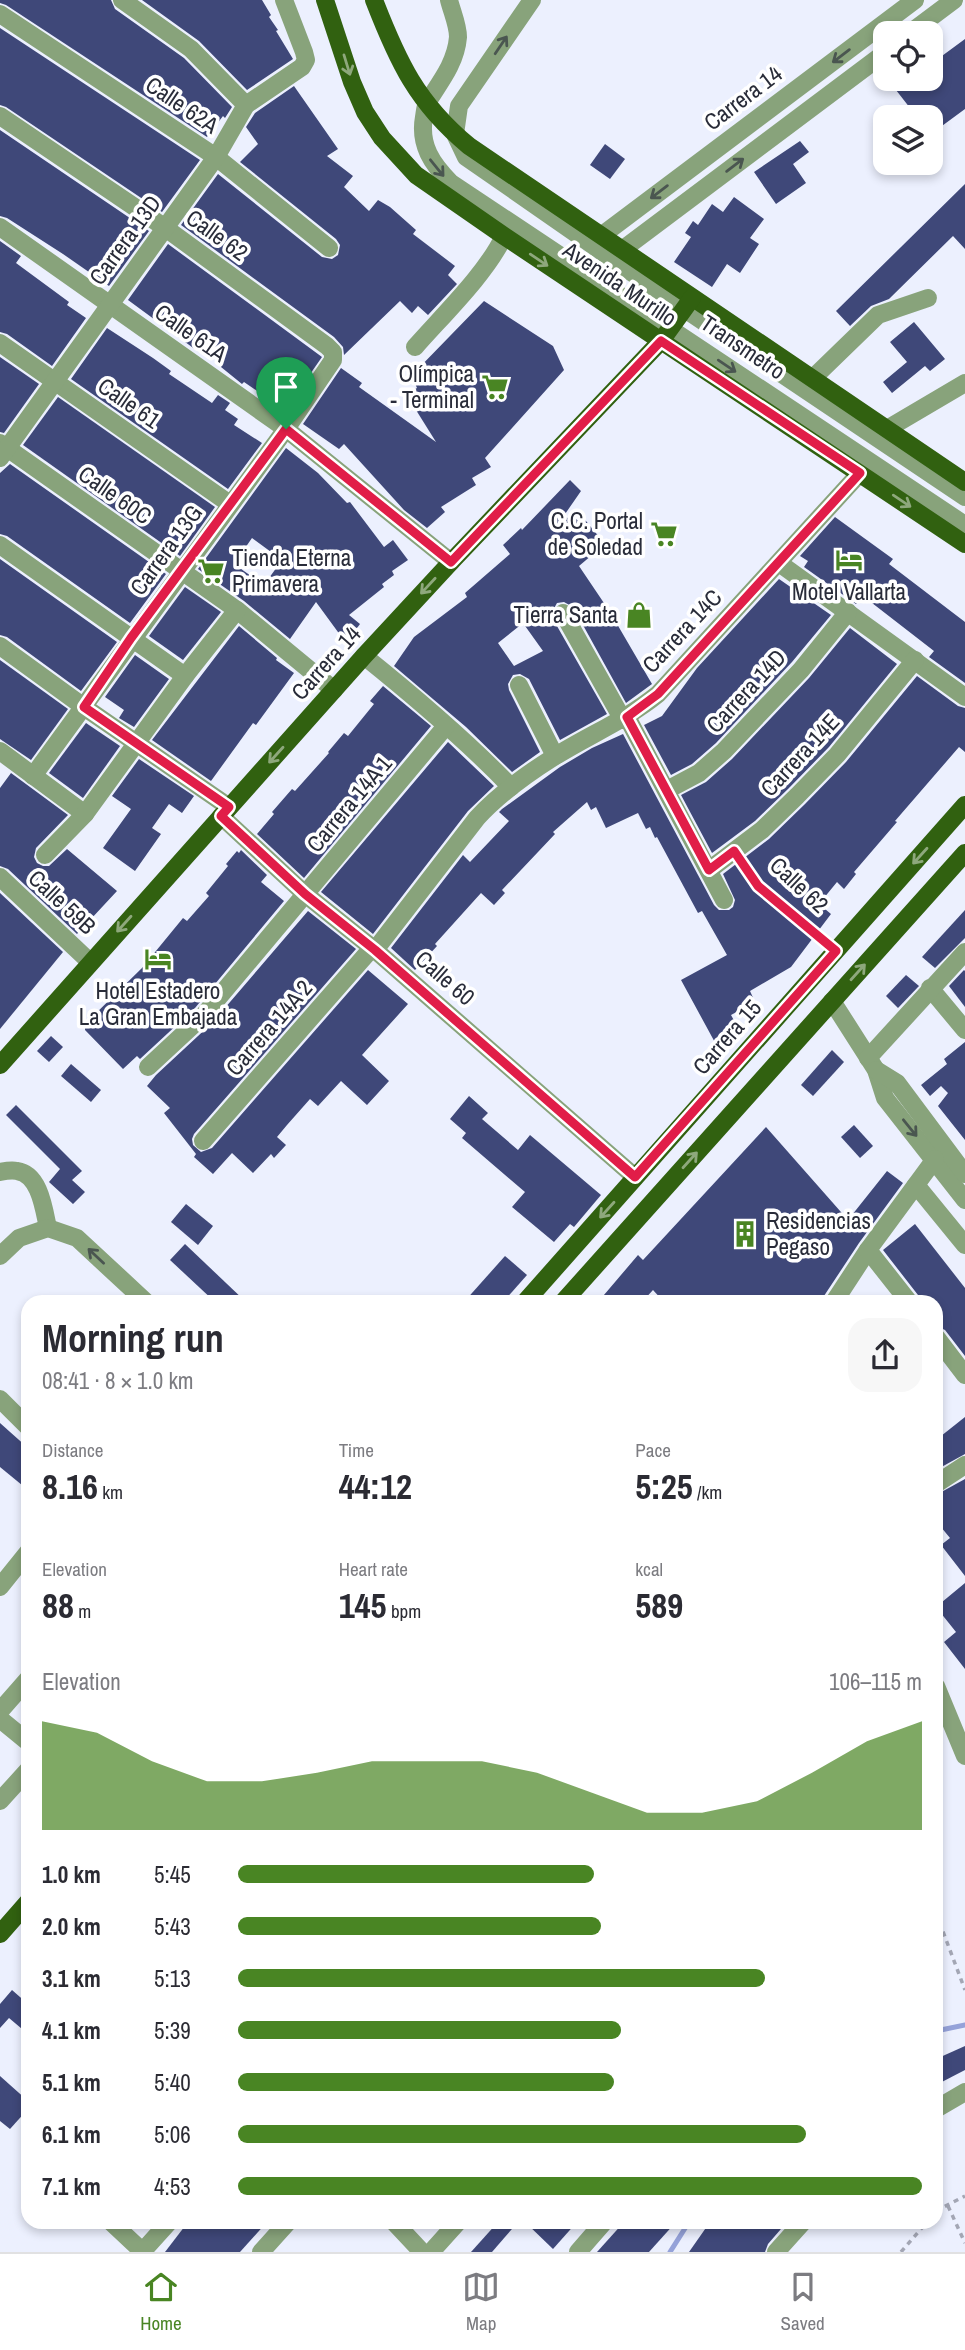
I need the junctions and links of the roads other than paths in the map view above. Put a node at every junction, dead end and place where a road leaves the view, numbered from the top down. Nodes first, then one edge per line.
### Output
1 (122, 0) edge
2 (284, 0) edge
3 (325, 0) edge
4 (374, 0) edge
5 (449, 0) edge
6 (532, 0) edge
7 (915, 0) edge
8 (954, 0) edge
9 (0, 14) edge
10 (926, 21) edge
11 (873, 62) edge
12 (426, 104) junction
13 (246, 105) junction
14 (0, 116) edge
15 (455, 134) junction
16 (216, 157) junction
17 (0, 227) edge
18 (164, 227) junction
19 (504, 236) junction
20 (601, 236) junction
21 (328, 248) dead end
22 (622, 250) junction
23 (928, 298) dead end
24 (688, 303) junction
25 (108, 305) junction
26 (666, 335) junction
27 (0, 343) edge
28 (415, 348) dead end
29 (333, 352) joint
30 (812, 379) junction
31 (55, 381) junction
32 (965, 383) edge
33 (286, 429) junction
34 (887, 429) junction
35 (3, 450) edge
36 (860, 473) junction
37 (965, 482) edge
38 (965, 497) edge
39 (230, 504) junction
40 (965, 525) edge
41 (965, 544) edge
42 (0, 545) edge
43 (451, 562) junction
44 (779, 563) junction
45 (180, 571) junction
46 (237, 610) junction
47 (848, 612) junction
48 (563, 613) dead end
49 (131, 638) junction
50 (0, 646) edge
51 (364, 656) junction
52 (915, 660) junction
53 (185, 676) junction
54 (519, 685) dead end
55 (334, 690) junction
56 (965, 697) edge
57 (84, 707) junction
58 (625, 718) junction
59 (446, 726) junction
60 (136, 743) junction
61 (0, 751) edge
62 (555, 756) junction
63 (33, 775) junction
64 (511, 787) junction
65 (667, 790) junction
66 (965, 805) edge
67 (225, 812) junction
68 (85, 814) junction
69 (965, 853) edge
70 (45, 855) dead end
71 (709, 870) junction
72 (0, 877) edge
73 (305, 894) junction
74 (724, 900) dead end
75 (374, 949) junction
76 (965, 952) edge
77 (90, 962) junction
78 (810, 980) junction
79 (930, 988) junction
80 (832, 1001) junction
81 (965, 1030) edge
82 (0, 1064) edge
83 (872, 1064) junction
84 (148, 1068) dead end
85 (203, 1141) dead end
86 (935, 1159) junction
87 (0, 1172) edge
88 (635, 1177) junction
89 (962, 1183) edge
90 (916, 1185) junction
91 (48, 1228) junction
92 (965, 1245) edge
93 (868, 1250) junction
94 (0, 1256) edge
95 (544, 1281) junction
96 (138, 1295) edge
97 (531, 1295) edge
98 (558, 1295) edge
99 (569, 1295) edge
100 (839, 1295) edge
101 (903, 1295) edge
102 (943, 1346) edge
103 (965, 1375) edge
104 (0, 1399) edge
105 (21, 1420) edge
106 (965, 1465) edge
107 (943, 1479) edge
108 (21, 1561) edge
109 (0, 1587) edge
110 (21, 1687) edge
111 (943, 1703) edge
112 (0, 1711) edge
113 (0, 1719) edge
114 (21, 1736) edge
115 (965, 1756) edge
116 (21, 1778) edge
117 (0, 1801) edge
118 (21, 1910) edge
119 (0, 1934) edge
120 (965, 2092) edge
121 (943, 2105) edge
122 (118, 2229) edge
123 (163, 2229) edge
124 (282, 2229) edge
125 (401, 2229) edge
126 (451, 2229) edge
127 (598, 2229) edge
128 (797, 2229) edge
129 (142, 2252) edge
130 (261, 2252) edge
131 (422, 2252) edge
132 (431, 2252) edge
133 (578, 2252) edge
134 (776, 2252) edge

1 - 13 street
2 - 13 street, Carrera 13D
3 -> 19 main road, Avenida Murillo
4 - 12 main road, Avenida Murillo
5 - 12 street
15 -> 6 street
7 -> 20 street, Carrera 14
8 - 10 street
9 - 16 street, Calle 62A
22 -> 11 street
12 - 15 main road, Avenida Murillo
12 -> 26 street, Transmetro
13 - 16 street, Carrera 13D
14 - 18 street, Calle 62
15 - 20 main road, Avenida Murillo
15 - 24 street, Transmetro
16 - 18 street, Carrera 13D
16 - 21 street, Calle 62A
17 - 25 street, Calle 61A
18 - 25 street, Carrera 13D
18 - 29 street, Calle 62
19 -> 26 main road, Avenida Murillo
19 - 28 street
20 - 22 main road, Avenida Murillo
22 - 24 main road, Avenida Murillo
23 - 30 street
24 - 26 main road, Carrera 14
24 - 30 main road, Avenida Murillo
24 - 38 street, Transmetro
25 - 31 street, Carrera 13D
25 - 33 street, Calle 61A
26 - 36 main road, Avenida Murillo
26 -> 40 street, Transmetro
26 - 43 main road, Carrera 14
27 - 31 street, Calle 61
29 - 33 street, Carrera 13G
30 - 34 main road, Avenida Murillo
31 - 35 street, Carrera 13D
31 - 39 street, Calle 61
32 - 34 street
33 - 39 street, Carrera 13G
33 - 43 street, Calle 61A
34 - 37 main road, Avenida Murillo
35 - 45 street, Calle 60C
36 -> 41 main road, Avenida Murillo
36 - 44 street, Carrera 14C
39 - 45 street, Carrera 13G
42 - 49 street
43 -> 51 main road, Carrera 14
44 - 47 street
44 - 58 street, Carrera 14C
45 - 46 street, Calle 60C
45 - 49 street, Carrera 13G
46 - 53 street
46 - 55 street, Calle 60C
47 - 52 street
47 - 65 street, Carrera 14D
48 - 58 street
49 - 53 street
49 - 57 street, Carrera 13G
50 - 57 street, Calle 60
51 - 55 main road, Carrera 14
51 - 59 street
52 - 56 street
52 - 71 street, Carrera 14E
53 - 60 street
54 - 62 street
55 -> 67 main road, Carrera 14
57 - 60 street, Calle 60
57 - 63 street, Carrera 13G
58 - 62 street, Carrera 14C
58 - 65 street
59 - 64 street
59 - 73 street, Carrera 14A 1
60 - 67 street, Calle 60
60 - 68 street
61 - 63 street
62 - 64 street, Carrera 14C
63 - 68 street
64 - 75 street, Carrera 14A 2
65 - 71 street
66 -> 78 main road, Carrera 15
67 - 73 street, Calle 60
67 -> 77 main road, Carrera 14
68 - 70 street
80 -> 69 main road
71 - 74 street
72 - 77 street, Calle 59B
73 - 75 street, Calle 60
73 - 84 street, Carrera 14A 1
75 - 85 street, Carrera 14A 2
75 - 88 street, Calle 60
76 - 79 street
77 - 82 main road, Carrera 14
78 - 80 main road
78 - 88 main road, Carrera 15
79 - 81 street
79 - 83 street
80 - 83 street
99 -> 80 main road
83 -> 86 street
83 - 89 street
86 - 89 street
86 - 90 street
87 - 91 street
88 -> 95 main road, Carrera 15
90 - 92 street
90 - 93 street
91 - 94 street
96 -> 91 street
93 - 100 street
93 - 101 street
95 - 97 main road, Carrera 15
95 - 98 main road
102 - 103 street
104 - 105 street
106 - 107 street
108 - 109 street
110 - 112 street
111 - 115 street
113 - 114 street
116 - 117 street
118 - 119 main road
120 - 121 street
122 - 129 street
123 - 129 street
124 - 130 street
125 - 131 street
126 - 132 street
127 - 133 street
128 - 134 street

